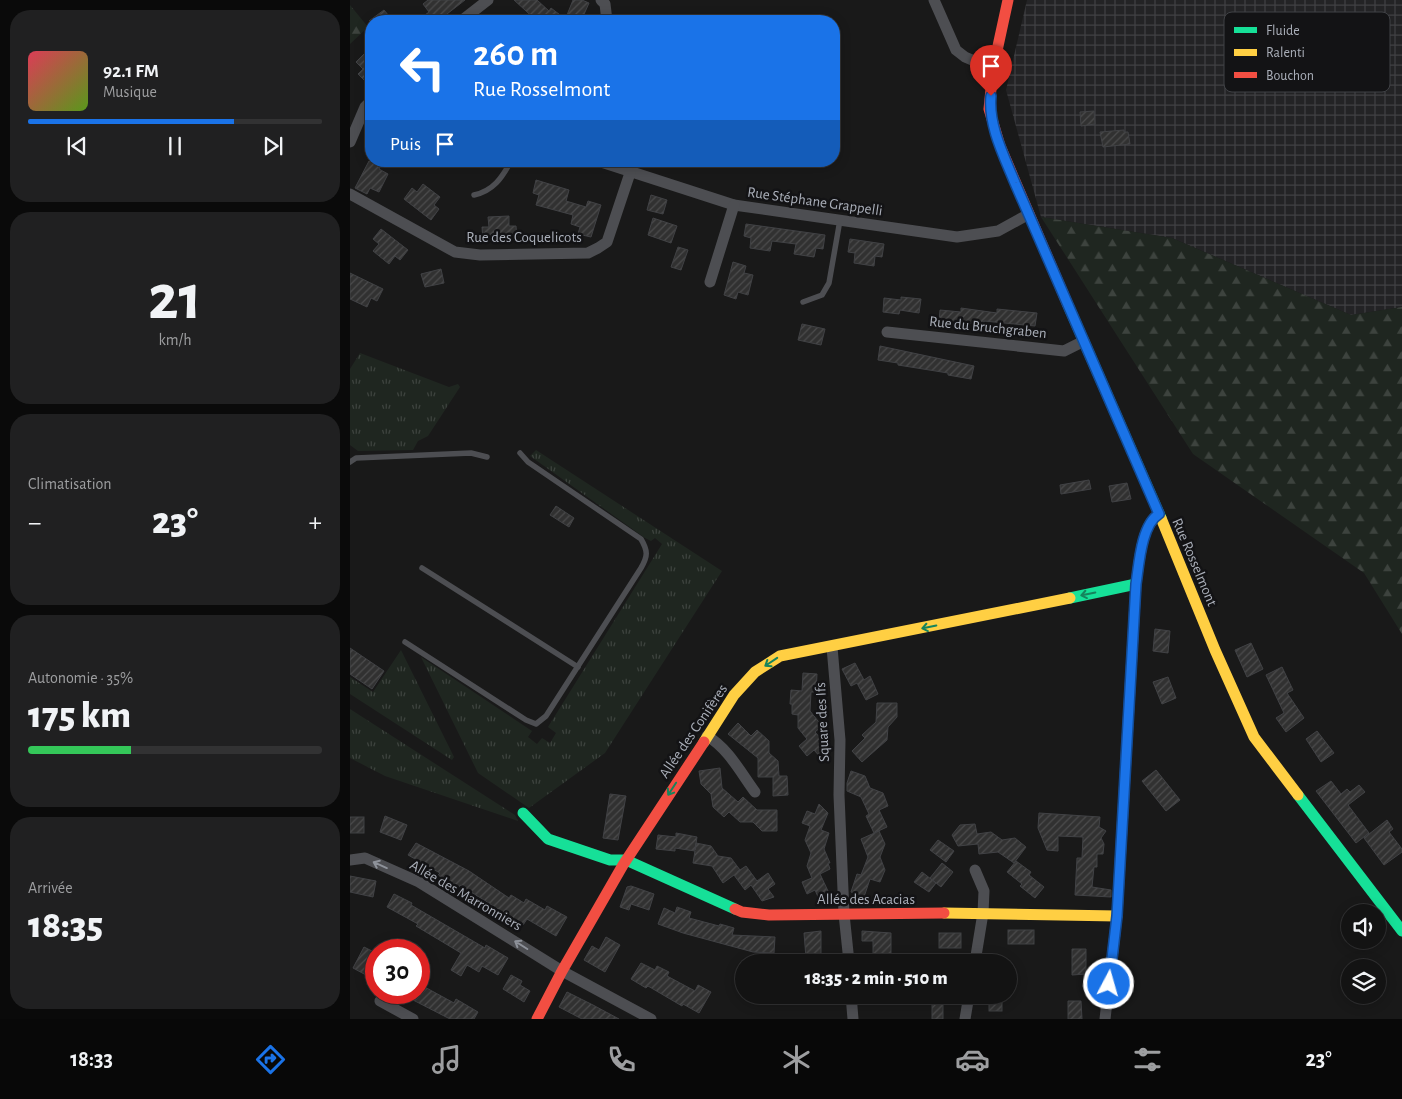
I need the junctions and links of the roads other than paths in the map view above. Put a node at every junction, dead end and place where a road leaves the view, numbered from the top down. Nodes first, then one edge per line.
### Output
1 (488, 0) edge
2 (601, 0) edge
3 (934, 0) edge
4 (1008, 0) edge
5 (469, 15) edge
6 (606, 15) edge
7 (994, 69) junction
8 (365, 107) edge
9 (350, 142) edge
10 (507, 167) edge
11 (614, 167) edge
12 (630, 173) junction
13 (350, 194) edge
14 (474, 196) dead end
15 (734, 205) junction
16 (1029, 214) junction
17 (840, 220) junction
18 (710, 282) dead end
19 (804, 302) dead end
20 (887, 332) dead end
21 (1084, 342) junction
22 (520, 454) dead end
23 (486, 458) dead end
24 (350, 462) edge
25 (1159, 514) junction
26 (422, 568) dead end
27 (1136, 584) junction
28 (406, 642) dead end
29 (832, 647) junction
30 (578, 667) junction
31 (707, 736) junction
32 (755, 792) dead end
33 (523, 813) dead end
34 (350, 860) edge
35 (626, 860) junction
36 (975, 870) dead end
37 (983, 912) junction
38 (844, 914) junction
39 (1117, 916) junction
40 (1402, 931) edge
41 (847, 954) edge
42 (975, 954) edge
43 (562, 970) junction
44 (386, 1004) edge
45 (852, 1004) edge
46 (968, 1004) edge
47 (413, 1019) edge
48 (537, 1019) edge
49 (651, 1019) edge
50 (854, 1019) edge
51 (965, 1019) edge
52 (1105, 1019) edge

1 - 5 street
2 - 6 street
3 - 7 street
4 - 7 street, Rue Rosselmont
7 - 16 street, Rue Rosselmont
8 - 9 street
10 - 14 lane
11 - 12 street, Rue Stéphane Grappelli
12 - 13 street, Rue des Coquelicots
12 - 15 street, Rue Stéphane Grappelli
15 - 17 street, Rue Stéphane Grappelli
15 - 18 street
16 - 17 street, Rue Stéphane Grappelli
16 - 21 street, Rue Rosselmont
17 - 19 lane
20 - 21 street, Rue du Bruchgraben
21 - 25 street, Rue Rosselmont
22 - 30 lane
23 - 24 lane
25 - 27 street
25 - 40 street, Rue Rosselmont
26 - 30 lane
27 -> 29 street, Allée des Conifères
27 - 39 street
28 - 30 lane
29 -> 31 street, Allée des Conifères
29 - 38 street, Square des Ifs
31 - 32 street
31 -> 35 street, Allée des Conifères
33 - 35 street, Allée des Acacias
43 -> 34 street, Allée des Marronniers
35 - 38 street, Allée des Acacias
35 - 43 street, Allée des Conifères
36 - 37 street
37 - 38 street, Allée des Acacias
37 - 39 street, Allée des Acacias
37 - 42 street
38 - 41 street, Square des Ifs
39 - 52 street
43 - 48 street, Allée des Conifères
43 - 49 street, Allée des Marronniers
44 - 47 street
45 - 50 street
46 - 51 street

